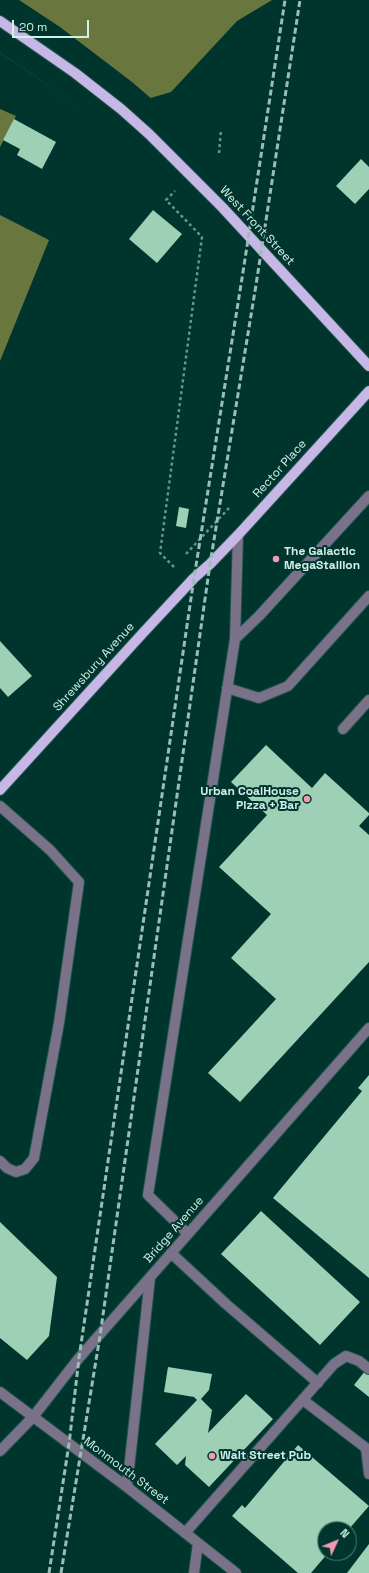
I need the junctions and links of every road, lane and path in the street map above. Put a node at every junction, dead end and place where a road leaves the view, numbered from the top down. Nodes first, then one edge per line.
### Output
1 (0, 21) edge
2 (221, 130) dead end
3 (219, 153) dead end
4 (175, 191) dead end
5 (369, 366) edge
6 (369, 391) edge
7 (369, 496) edge
8 (230, 507) dead end
9 (238, 535) junction
10 (186, 554) dead end
11 (210, 564) joint
12 (174, 567) dead end
13 (369, 596) edge
14 (234, 639) junction
15 (227, 688) junction
16 (369, 700) edge
17 (343, 729) dead end
18 (0, 790) edge
19 (0, 806) edge
20 (369, 1028) edge
21 (0, 1161) edge
22 (188, 1234) junction
23 (171, 1253) junction
24 (150, 1278) junction
25 (369, 1369) edge
26 (318, 1383) junction
27 (0, 1392) edge
28 (303, 1400) junction
29 (33, 1417) junction
30 (0, 1451) edge
31 (369, 1474) edge
32 (127, 1487) junction
33 (185, 1533) junction
34 (198, 1543) junction
35 (194, 1573) edge
36 (236, 1573) edge

1 - 5 main road, West Front Street
2 - 3 path
4 - 12 path
6 - 9 main road, Rector Place
7 - 14 street
8 - 10 path
9 - 11 main road, Rector Place
9 - 14 street
11 - 18 main road, Shrewsbury Avenue
13 - 15 street
14 - 15 street
15 - 22 street
16 - 17 street
19 - 21 street
20 - 22 street, Bridge Avenue
22 - 23 street, Bridge Avenue
23 - 24 street, Bridge Avenue
23 - 26 street
24 - 29 street, Bridge Avenue
24 - 32 street
25 - 26 street
26 - 28 street
27 - 29 street, Monmouth Street
28 - 31 street
28 - 33 street
29 - 30 street, Bridge Avenue
29 - 32 street, Monmouth Street
32 - 33 street, Monmouth Street
33 - 34 street, Monmouth Street
34 - 35 street
34 - 36 street, Monmouth Street

